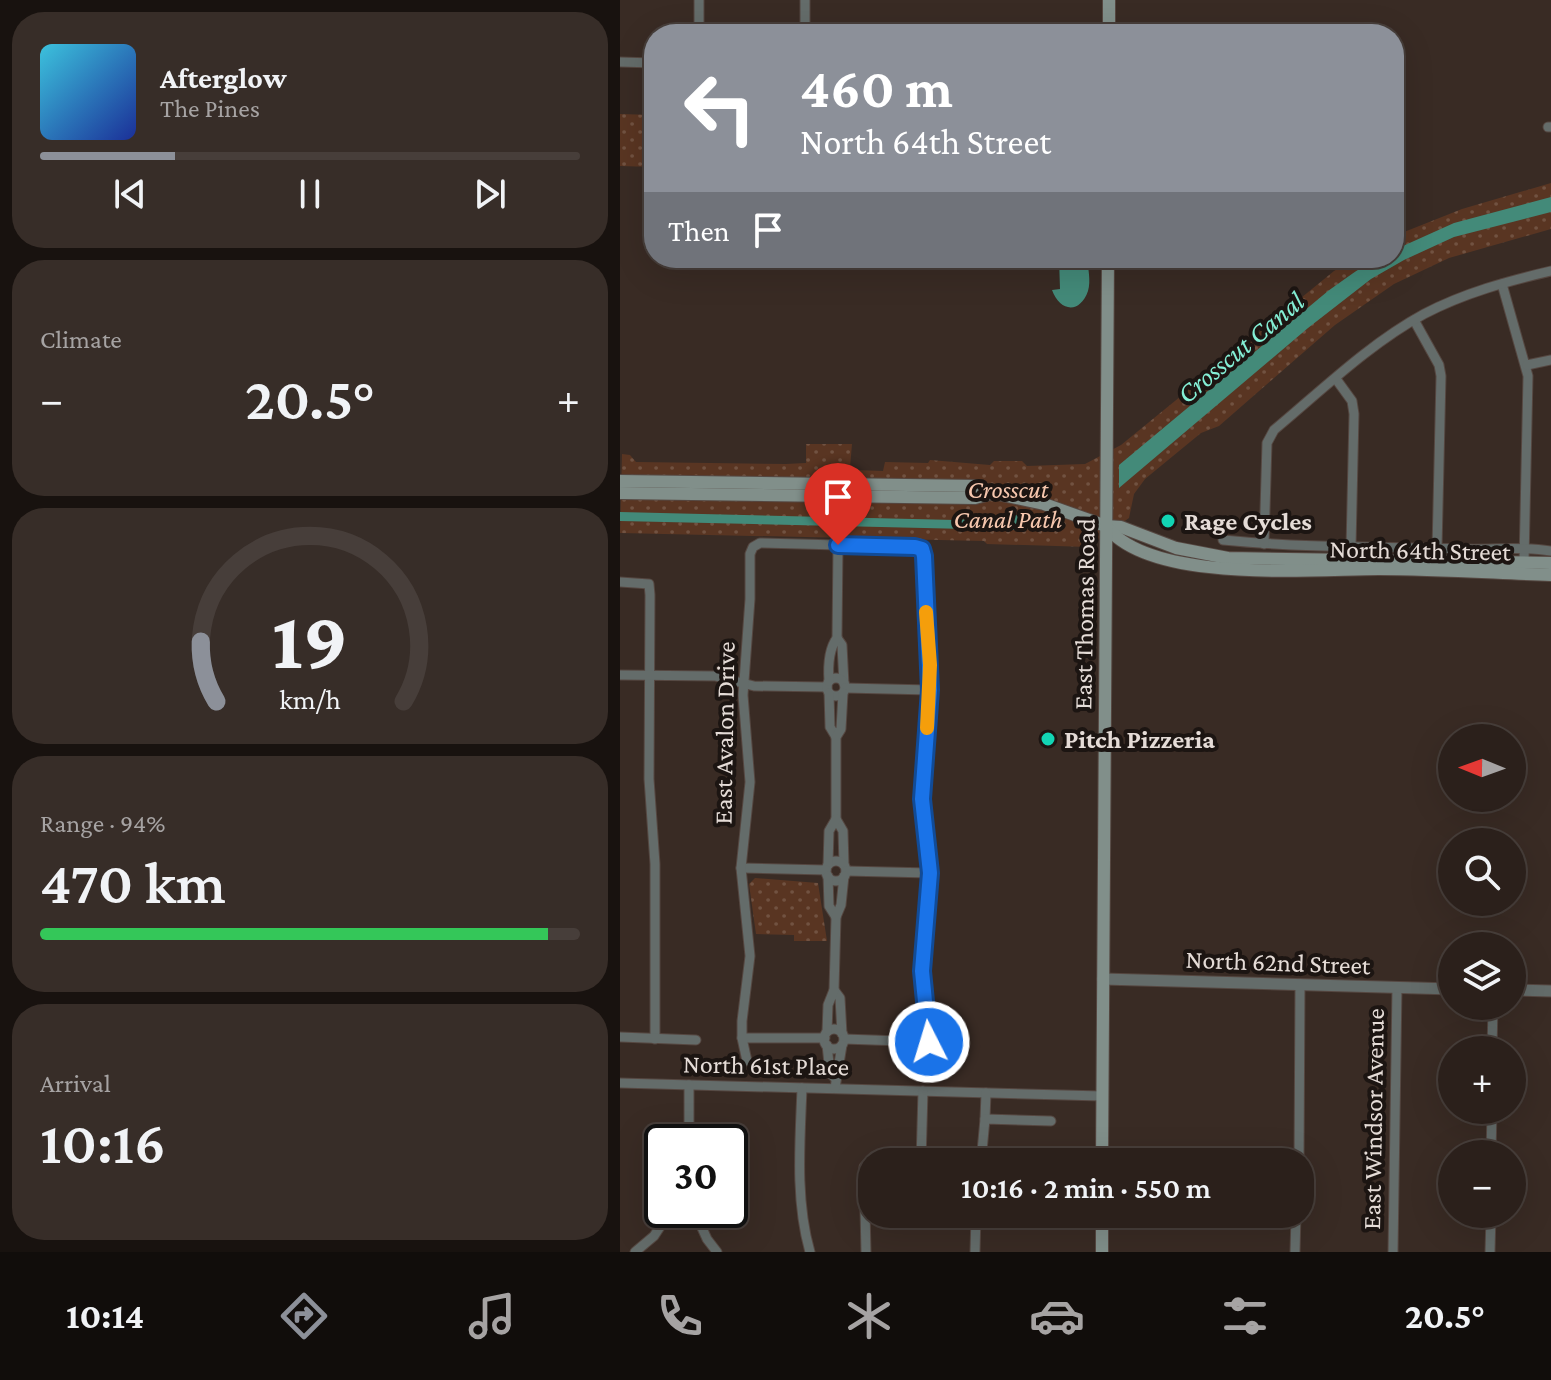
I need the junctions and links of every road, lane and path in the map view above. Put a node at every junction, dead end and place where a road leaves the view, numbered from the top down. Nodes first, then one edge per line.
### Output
1 (699, 0) edge
2 (805, 0) edge
3 (1109, 0) edge
4 (699, 24) edge
5 (805, 24) edge
6 (1109, 24) edge
7 (620, 62) edge
8 (644, 63) edge
9 (1108, 268) edge
10 (1551, 271) edge
11 (1502, 284) junction
12 (1414, 320) junction
13 (1551, 360) edge
14 (1527, 365) junction
15 (1336, 379) junction
16 (620, 481) edge
17 (620, 493) edge
18 (993, 493) junction
19 (1106, 526) junction
20 (1223, 540) dead end
21 (1264, 544) junction
22 (838, 545) junction
23 (1351, 547) junction
24 (1523, 547) junction
25 (1437, 549) junction
26 (1551, 551) edge
27 (1551, 563) edge
28 (1524, 568) junction
29 (1551, 575) edge
30 (620, 582) edge
31 (837, 638) junction
32 (620, 675) edge
33 (650, 675) junction
34 (743, 684) junction
35 (828, 687) junction
36 (844, 688) junction
37 (930, 690) junction
38 (836, 737) junction
39 (836, 819) junction
40 (741, 868) junction
41 (827, 870) junction
42 (844, 871) junction
43 (930, 873) junction
44 (836, 917) junction
45 (1103, 979) junction
46 (1300, 984) junction
47 (1397, 987) junction
48 (1438, 988) edge
49 (834, 990) junction
50 (1526, 990) edge
51 (1551, 991) edge
52 (620, 1037) edge
53 (742, 1038) junction
54 (826, 1038) junction
55 (655, 1039) junction
56 (843, 1039) junction
57 (696, 1040) dead end
58 (929, 1042) junction
59 (747, 1061) dead end
60 (922, 1065) dead end
61 (620, 1083) edge
62 (835, 1083) junction
63 (689, 1085) junction
64 (802, 1088) junction
65 (923, 1091) junction
66 (986, 1093) junction
67 (1102, 1096) junction
68 (985, 1119) junction
69 (1051, 1121) dead end
70 (689, 1124) edge
71 (921, 1148) edge
72 (982, 1148) edge
73 (1102, 1148) edge
74 (1299, 1148) edge
75 (659, 1228) edge
76 (702, 1228) edge
77 (865, 1228) edge
78 (976, 1228) edge
79 (1102, 1228) edge
80 (1296, 1228) edge
81 (1491, 1228) edge
82 (635, 1252) edge
83 (717, 1252) edge
84 (810, 1252) edge
85 (866, 1252) edge
86 (975, 1252) edge
87 (1102, 1252) edge
88 (1295, 1252) edge
89 (1393, 1252) edge
90 (1490, 1252) edge

1 - 4 street
2 - 5 street
3 - 6 main road
7 - 8 street
9 - 19 main road, East Thomas Road
10 - 11 street
11 - 12 street
11 - 14 street
12 - 15 street
12 - 25 street
13 - 14 street
14 - 24 street
15 - 21 street
15 - 23 street
16 - 18 main road, North 64th Street
17 - 18 main road, North 64th Street
18 - 19 main road, North 64th Street
19 - 28 main road, North 64th Street
19 - 45 main road, East Thomas Road
20 - 21 street, North 64th Street
21 - 23 street, North 64th Street
22 - 31 street
22 - 34 street, East Avalon Drive
22 - 37 street
23 - 25 street, North 64th Street
24 - 25 street, North 64th Street
24 - 26 street, North 64th Street
24 - 28 street
27 - 28 main road, North 64th Street
28 - 29 main road, North 64th Street
30 - 33 street
31 - 35 street
31 - 36 street
32 - 33 street
33 - 34 street
33 - 55 street
34 - 35 street
34 - 40 street, East Avalon Drive
35 - 36 street
35 - 36 street
35 - 38 street
36 - 37 street
36 - 38 street
37 - 43 street
38 - 39 street
39 - 41 street
39 - 42 street
40 - 41 street
40 - 53 street, East Avalon Drive
41 - 42 street
41 - 42 street
41 - 44 street
42 - 43 street
42 - 44 street
43 - 58 street
44 - 49 street
45 - 46 street, North 62nd Street
45 - 67 main road, East Thomas Road
46 - 47 street, North 62nd Street
46 - 74 street
47 - 48 street, North 62nd Street
47 - 89 street, East Windsor Avenue
49 - 54 street
49 - 56 street
50 - 51 street
52 - 55 street
53 - 54 street
53 - 59 street, East Avalon Drive
54 - 56 street
54 - 56 street
54 - 62 street
55 - 57 street
56 - 58 street
56 - 62 street
58 - 60 street
61 - 63 street, North 61st Place
62 - 64 street, North 61st Place
62 - 65 street, North 61st Place
63 - 64 street, North 61st Place
63 - 70 street
64 - 84 street
65 - 66 street, North 61st Place
65 - 71 street
66 - 67 street, North 61st Place
66 - 68 street
67 - 73 main road, East Thomas Road
68 - 69 street
68 - 72 street
75 - 82 street
76 - 83 street
77 - 85 street
78 - 86 street
79 - 87 main road
80 - 88 street
81 - 90 street

